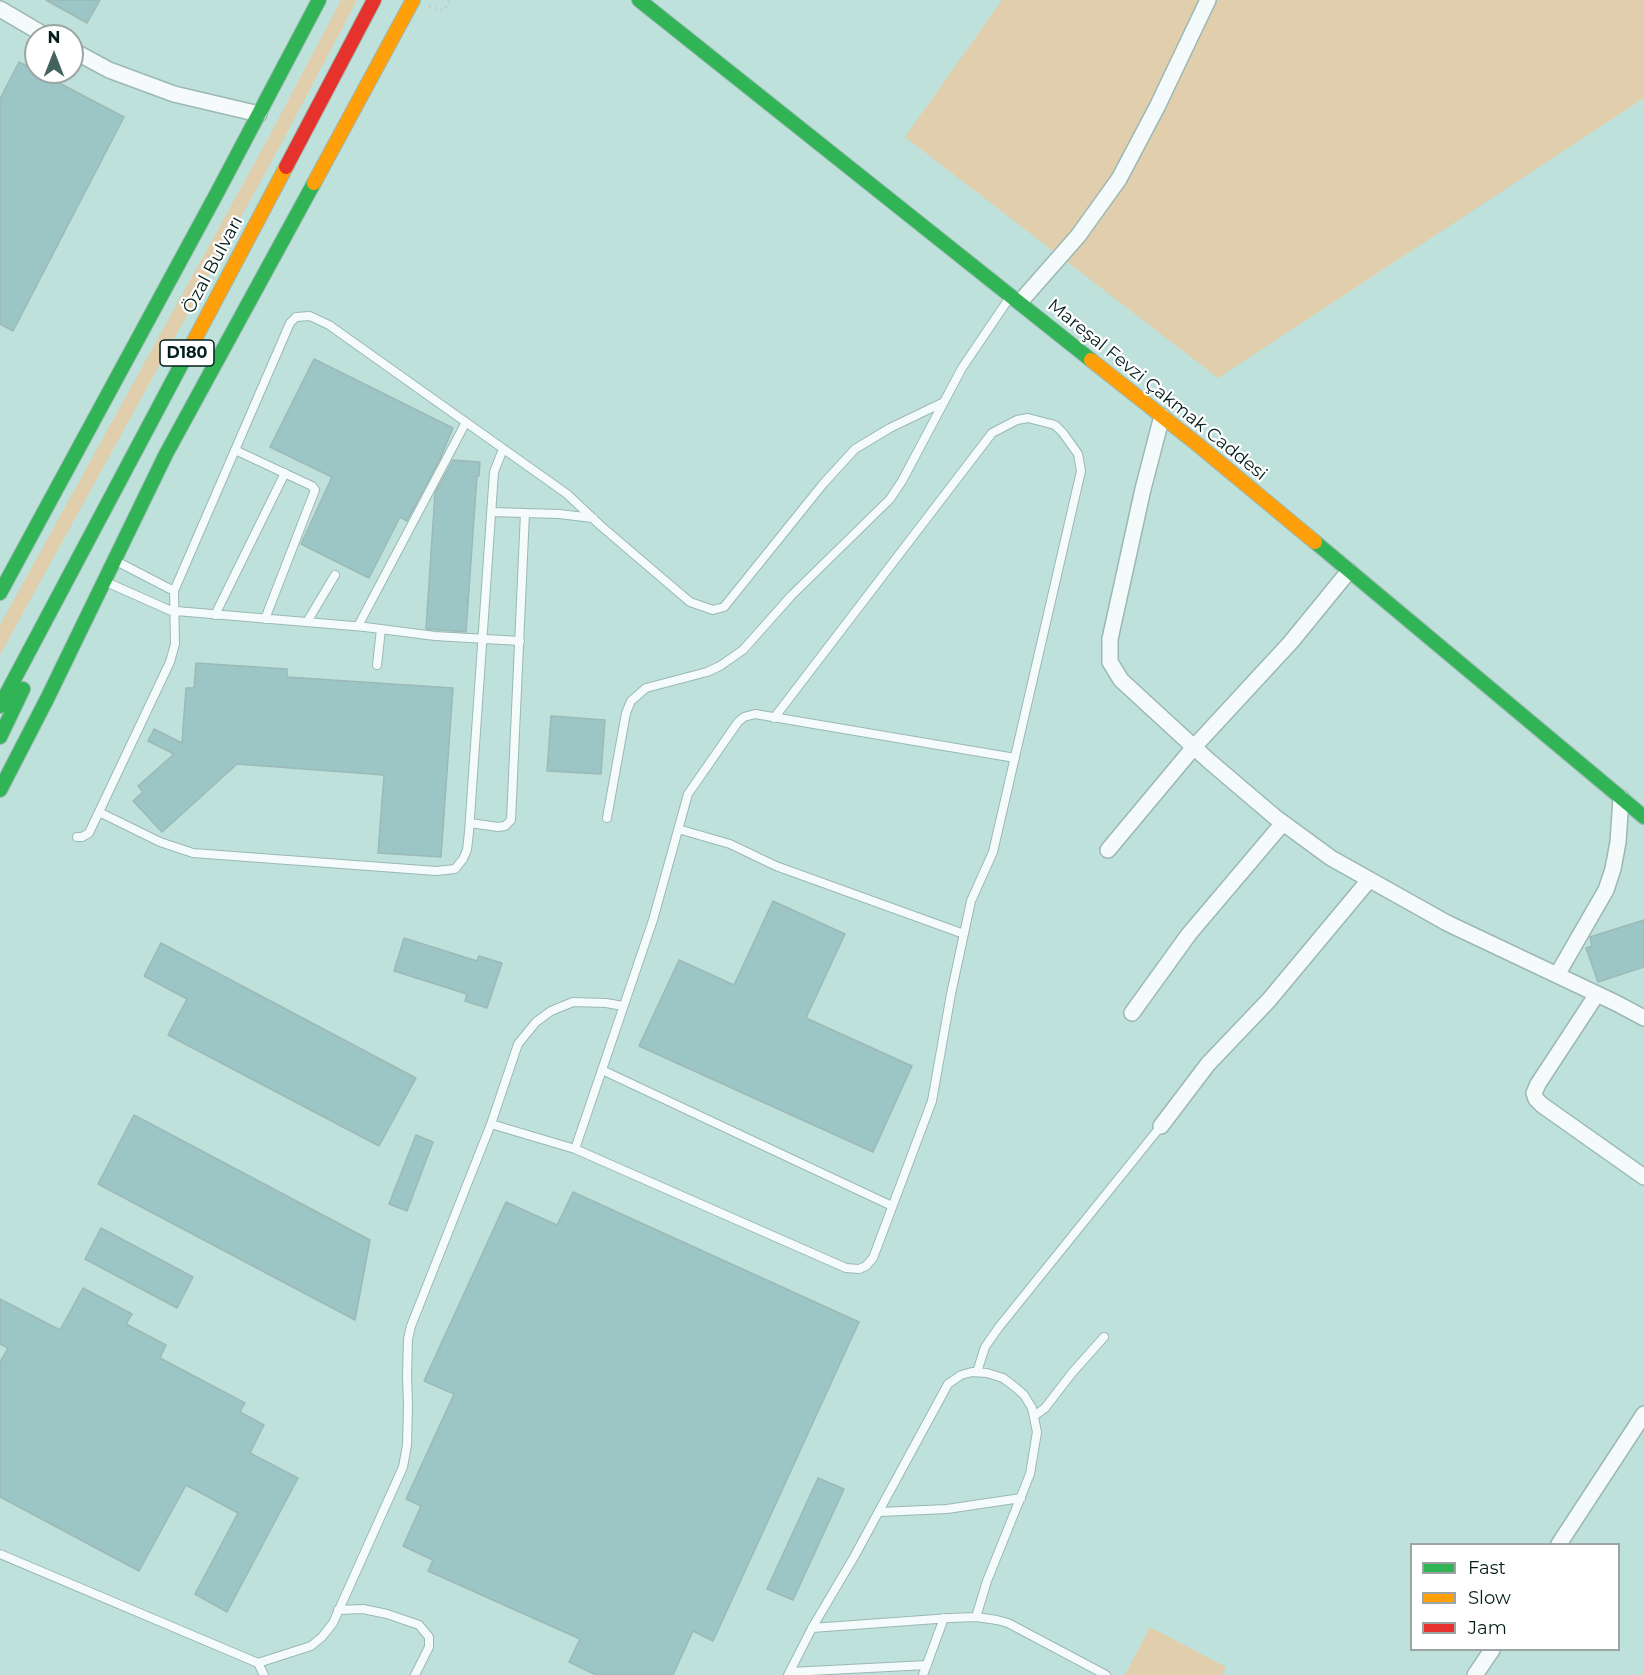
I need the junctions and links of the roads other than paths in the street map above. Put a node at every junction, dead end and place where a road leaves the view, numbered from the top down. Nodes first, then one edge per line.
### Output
1 (319, 0) edge
2 (374, 0) edge
3 (639, 0) edge
4 (1208, 0) edge
5 (412, 1) edge
6 (0, 9) edge
7 (26, 24) edge
8 (84, 56) edge
9 (259, 114) junction
10 (1016, 299) junction
11 (944, 402) junction
12 (1162, 416) junction
13 (466, 422) junction
14 (503, 449) junction
15 (235, 450) junction
16 (285, 473) junction
17 (491, 512) junction
18 (525, 513) junction
19 (593, 518) junction
20 (114, 560) junction
21 (1349, 571) junction
22 (335, 575) dead end
23 (104, 581) junction
24 (174, 591) junction
25 (0, 592) edge
26 (176, 612) junction
27 (215, 615) junction
28 (265, 619) junction
29 (307, 622) junction
30 (358, 626) junction
31 (42, 628) junction
32 (381, 629) junction
33 (482, 639) junction
34 (520, 641) junction
35 (376, 665) dead end
36 (0, 706) edge
37 (774, 718) junction
38 (0, 737) edge
39 (1194, 747) junction
40 (1015, 758) junction
41 (0, 790) edge
42 (1621, 798) junction
43 (99, 812) junction
44 (1644, 817) edge
45 (607, 818) dead end
46 (470, 823) junction
47 (1282, 823) junction
48 (678, 829) junction
49 (77, 837) dead end
50 (1108, 850) dead end
51 (1369, 880) junction
52 (964, 934) junction
53 (1557, 975) junction
54 (1597, 994) junction
55 (623, 1006) junction
56 (1132, 1012) dead end
57 (1644, 1018) edge
58 (602, 1070) junction
59 (491, 1124) junction
60 (1161, 1126) joint
61 (575, 1149) junction
62 (1644, 1177) edge
63 (892, 1206) junction
64 (1104, 1336) dead end
65 (977, 1372) junction
66 (1644, 1414) edge
67 (1034, 1416) junction
68 (1021, 1498) junction
69 (879, 1512) junction
70 (1560, 1543) edge
71 (0, 1554) edge
72 (338, 1610) junction
73 (976, 1617) junction
74 (944, 1618) junction
75 (812, 1628) junction
76 (1491, 1651) edge
77 (258, 1663) junction
78 (927, 1665) junction
79 (789, 1673) edge
80 (264, 1675) edge
81 (415, 1675) edge
82 (923, 1675) edge
83 (1106, 1675) edge
84 (1475, 1675) edge

1 - 9 main road, Özal Bulvarı / D180
2 - 31 main road, Özal Bulvarı / D180
3 - 10 main road, Mareşal Fevzi Çakmak Caddesi
4 - 10 street
5 - 20 main road
6 - 7 street
8 - 9 street
9 - 25 main road, Özal Bulvarı / D180
10 - 11 lane
10 - 12 main road, Mareşal Fevzi Çakmak Caddesi
11 - 19 lane
11 - 45 lane
12 - 21 main road, Mareşal Fevzi Çakmak Caddesi
12 - 39 street
13 - 14 lane
13 - 15 lane
13 - 30 lane
14 - 17 lane
14 - 19 lane
15 - 16 lane
15 - 24 lane
16 - 27 lane
16 - 28 lane
17 - 18 lane
17 - 33 lane
18 - 19 lane
18 - 34 lane
20 - 23 main road
20 - 24 lane
21 - 39 street
21 - 42 main road, Mareşal Fevzi Çakmak Caddesi
22 - 29 lane
23 - 26 lane
23 - 41 main road
24 - 26 lane
26 - 27 lane
26 - 43 lane
27 - 28 lane
28 - 29 lane
29 - 30 lane
30 - 32 lane
31 - 36 main road, Özal Bulvarı / D180
31 - 38 main road, D180
32 - 33 lane
32 - 35 lane
33 - 34 lane
33 - 46 lane
34 - 46 lane
37 - 40 lane
37 - 40 lane
37 - 48 lane
39 - 47 street
39 - 50 street
40 - 52 lane
42 - 44 main road, Mareşal Fevzi Çakmak Caddesi
42 - 53 street
43 - 46 lane
43 - 49 lane
47 - 51 street
47 - 56 street
48 - 52 lane
48 - 55 lane
51 - 53 street
51 - 60 street
52 - 63 lane
53 - 54 street
54 - 57 street
54 - 62 street
55 - 58 lane
55 - 59 lane
58 - 61 lane
58 - 63 lane
59 - 61 lane
59 - 72 lane
60 - 65 lane
61 - 63 lane
64 - 67 lane
65 - 67 lane
65 - 69 lane
66 - 70 street
67 - 68 lane
68 - 69 lane
68 - 73 lane
69 - 75 lane
71 - 77 lane
72 - 77 lane
72 - 81 lane
73 - 74 lane
73 - 83 lane
74 - 75 lane
74 - 78 lane
75 - 79 lane
76 - 84 street
77 - 80 lane
78 - 79 lane
78 - 82 lane

